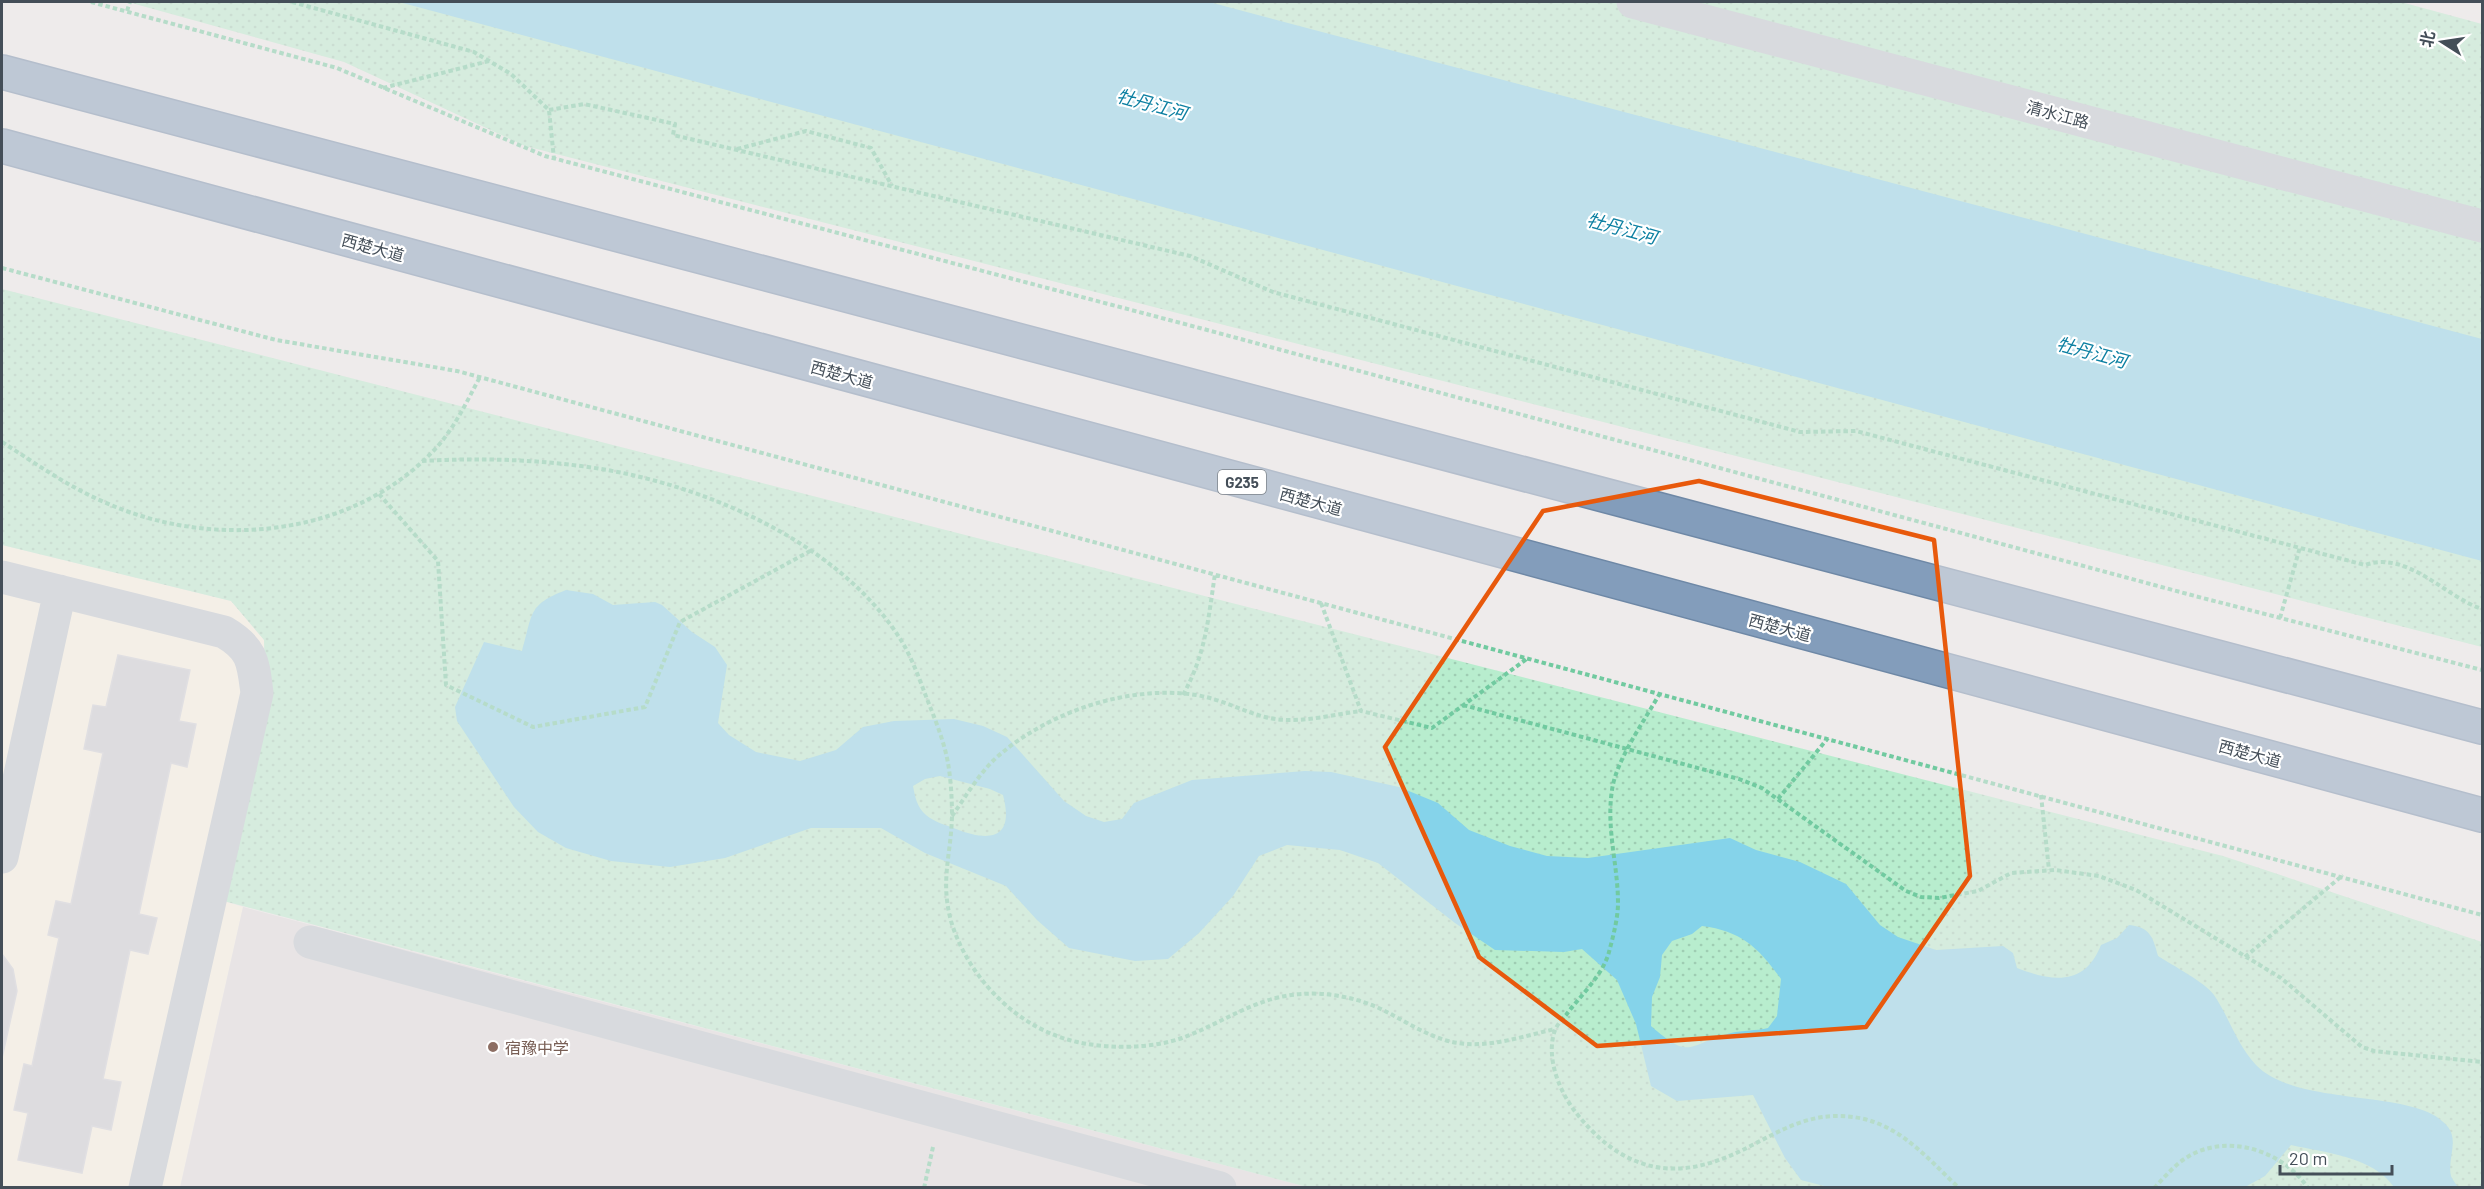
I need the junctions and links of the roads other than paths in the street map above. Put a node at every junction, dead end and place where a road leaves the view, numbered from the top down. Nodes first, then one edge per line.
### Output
1 (1633, 2) edge
2 (2, 72) edge
3 (2, 146) edge
4 (2482, 226) edge
5 (2, 577) edge
6 (60, 591) junction
7 (2482, 727) edge
8 (2482, 815) edge
9 (2, 857) edge
10 (310, 942) dead end
11 (145, 1188) edge
12 (1220, 1188) edge

1 - 4 street, 清水江路
2 - 7 highway
3 - 8 highway, 西楚大道 / G235
5 - 6 street
6 - 9 street
6 - 11 street
10 - 12 street

